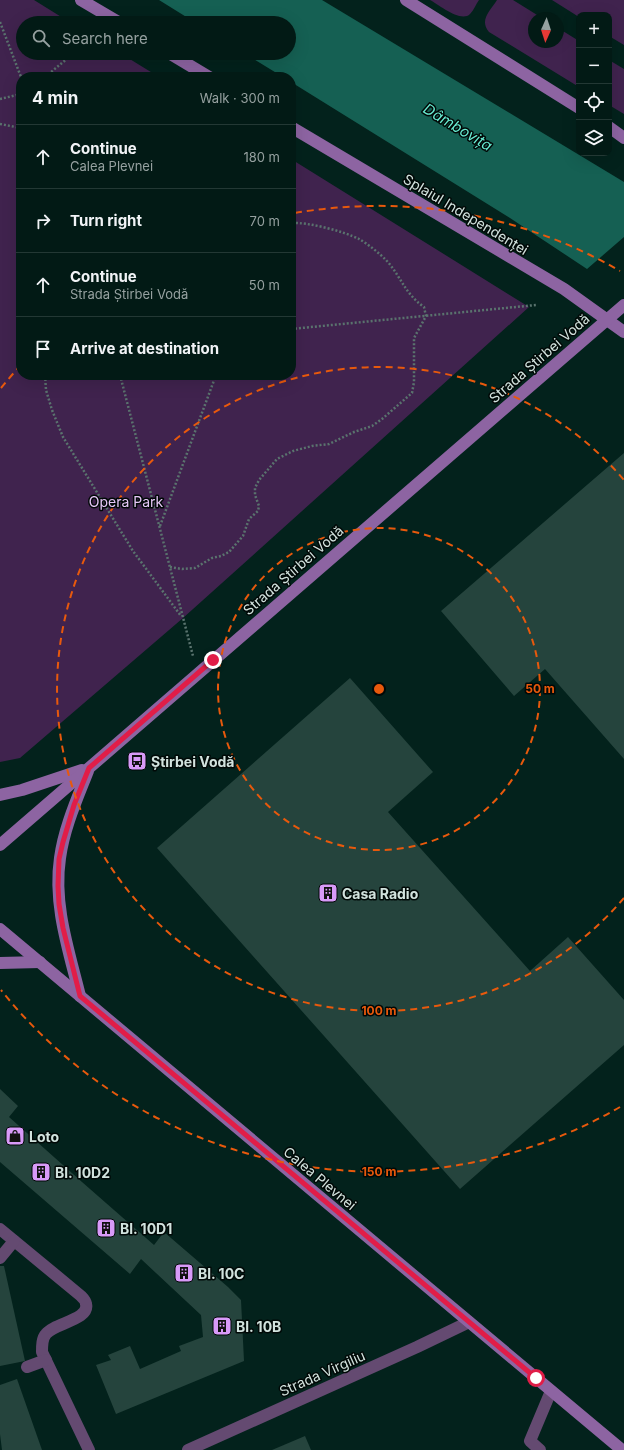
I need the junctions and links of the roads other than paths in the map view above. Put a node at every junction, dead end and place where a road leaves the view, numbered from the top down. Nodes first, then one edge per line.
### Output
1 (81, 0) edge
2 (406, 0) edge
3 (108, 16) edge
4 (181, 60) edge
5 (201, 72) edge
6 (576, 106) edge
7 (296, 129) edge
8 (612, 129) edge
9 (624, 138) edge
10 (624, 305) edge
11 (607, 319) junction
12 (624, 332) edge
13 (89, 768) junction
14 (0, 795) edge
15 (0, 845) edge
16 (0, 929) edge
17 (40, 962) junction
18 (0, 963) edge
19 (80, 996) junction
20 (0, 1229) edge
21 (14, 1241) junction
22 (0, 1258) edge
23 (469, 1322) junction
24 (46, 1360) junction
25 (27, 1367) dead end
26 (551, 1391) junction
27 (89, 1450) edge
28 (188, 1450) edge
29 (540, 1450) edge
30 (622, 1450) edge

1 - 3 main road
2 - 6 main road
4 - 5 main road
7 - 11 main road, Splaiul Independenței
8 - 9 main road
10 - 11 main road, Strada Știrbei Vodă
11 - 12 main road, Splaiul Independenței
11 - 13 main road, Strada Știrbei Vodă
13 - 14 main road
13 - 15 main road, Strada Știrbei Vodă
13 - 19 main road
16 - 17 main road, Calea Plevnei
17 - 18 main road
17 - 19 main road, Calea Plevnei
19 - 23 main road, Calea Plevnei
20 - 21 street
21 - 22 street
21 - 24 street
23 - 26 main road, Calea Plevnei
23 - 28 street, Strada Virgiliu
24 - 25 street
24 - 27 street
26 - 29 street
26 - 30 main road, Calea Plevnei

